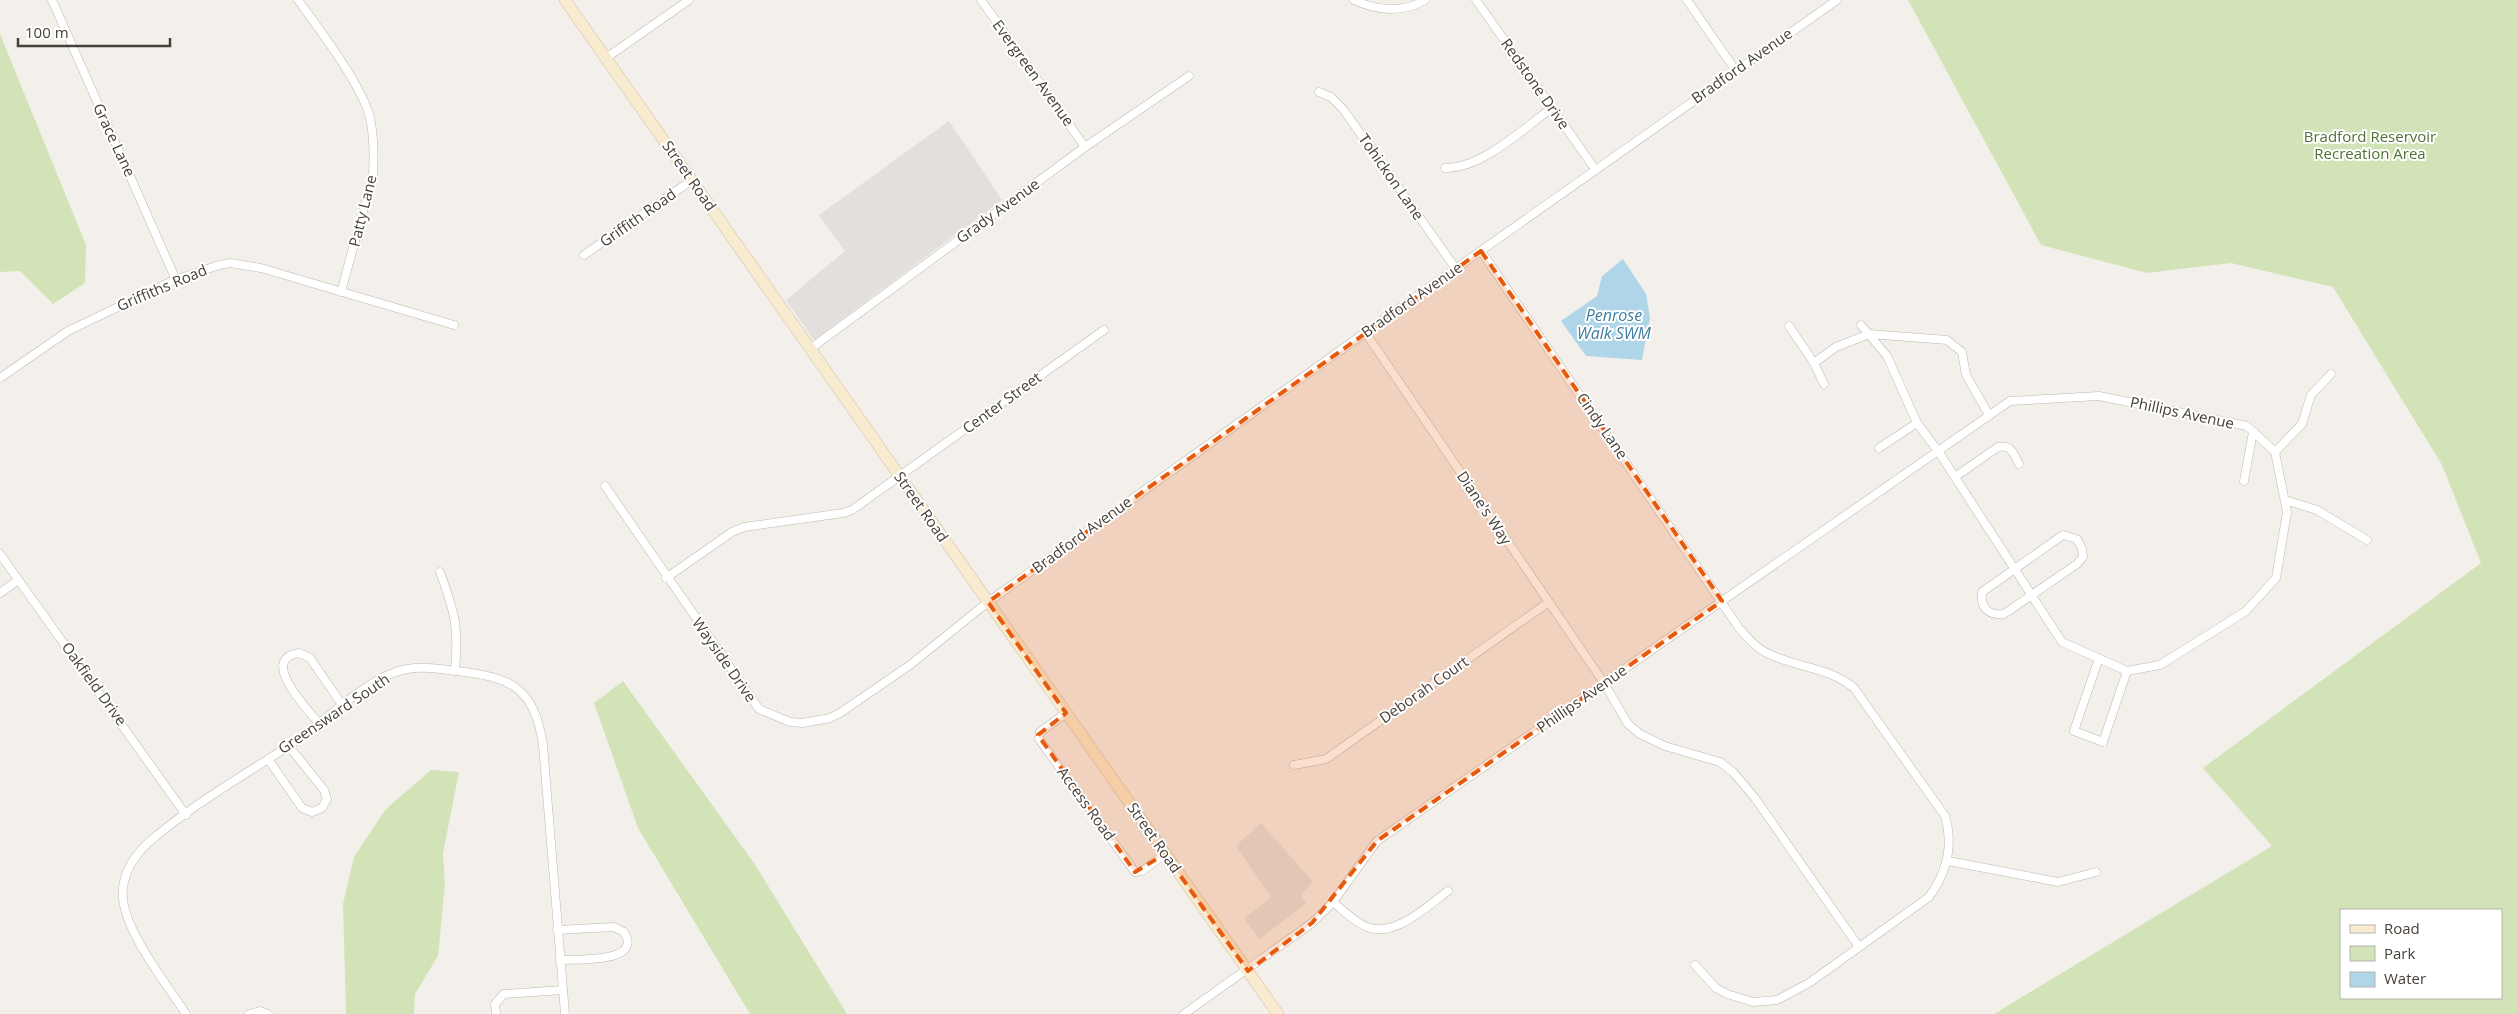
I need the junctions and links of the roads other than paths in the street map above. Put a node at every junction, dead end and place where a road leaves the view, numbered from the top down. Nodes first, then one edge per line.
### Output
1 (52, 0) edge
2 (298, 0) edge
3 (565, 0) edge
4 (689, 0) edge
5 (981, 0) edge
6 (1354, 0) edge
7 (1425, 0) edge
8 (1476, 0) edge
9 (1687, 0) edge
10 (1836, 0) edge
11 (606, 58) junction
12 (1736, 71) junction
13 (1189, 76) dead end
14 (1319, 92) dead end
15 (1552, 108) junction
16 (1085, 147) junction
17 (1445, 168) dead end
18 (1595, 169) junction
19 (692, 180) junction
20 (1481, 251) junction
21 (584, 255) dead end
22 (1456, 269) junction
23 (176, 280) junction
24 (341, 292) junction
25 (454, 325) dead end
26 (1861, 325) dead end
27 (1789, 326) dead end
28 (1104, 330) dead end
29 (1365, 332) junction
30 (1869, 334) junction
31 (810, 349) junction
32 (1814, 362) junction
33 (2331, 374) dead end
34 (0, 378) edge
35 (1824, 384) dead end
36 (1989, 415) junction
37 (1917, 423) junction
38 (2253, 432) junction
39 (1879, 448) dead end
40 (1938, 451) junction
41 (2275, 452) junction
42 (2019, 464) dead end
43 (899, 476) junction
44 (1955, 477) junction
45 (2244, 480) dead end
46 (605, 486) dead end
47 (2284, 500) junction
48 (2367, 540) dead end
49 (0, 554) edge
50 (2015, 568) junction
51 (440, 572) dead end
52 (666, 578) junction
53 (18, 580) junction
54 (0, 593) edge
55 (2031, 594) junction
56 (1722, 601) junction
57 (988, 602) junction
58 (1549, 602) junction
59 (2099, 658) junction
60 (455, 671) junction
61 (2127, 671) junction
62 (1604, 683) junction
63 (343, 706) junction
64 (1066, 713) junction
65 (319, 724) junction
66 (288, 745) junction
67 (268, 759) junction
68 (1294, 765) dead end
69 (186, 815) junction
70 (1165, 854) junction
71 (1948, 861) junction
72 (2096, 872) dead end
73 (1448, 891) dead end
74 (1333, 902) junction
75 (557, 930) junction
76 (1859, 947) junction
77 (560, 960) junction
78 (1695, 965) dead end
79 (1248, 971) junction
80 (563, 990) junction
81 (186, 1014) edge
82 (249, 1014) edge
83 (268, 1014) edge
84 (496, 1014) edge
85 (565, 1014) edge
86 (1184, 1014) edge
87 (1278, 1014) edge

1 - 23 street, Grace Lane
2 - 24 street, Patty Lane
3 - 11 main road, Street Road
4 - 11 street
5 - 16 street, Evergreen Avenue
6 - 7 street
8 - 15 street, Redstone Drive
9 - 12 street
10 - 12 street, Bradford Avenue
11 - 19 main road, Street Road
12 - 18 street, Bradford Avenue
13 - 16 street, Grady Avenue
14 - 22 street, Tohickon Lane
15 - 17 street
15 - 18 street, Redstone Drive
16 - 31 street, Grady Avenue
18 - 20 street, Bradford Avenue
19 - 21 street, Griffith Road
19 - 31 main road, Street Road
20 - 22 street, Bradford Avenue
20 - 56 street, Cindy Lane
22 - 29 street, Bradford Avenue
23 - 24 street, Griffiths Road
23 - 34 street, Griffiths Road
24 - 25 street, Griffiths Road
26 - 30 street
27 - 32 street
28 - 43 street, Center Street
29 - 57 street, Bradford Avenue
29 - 58 street, Diane's Way
30 - 32 street
30 - 36 street
30 - 37 street
31 - 43 main road, Street Road
32 - 35 street
33 - 41 street
36 - 38 street, Phillips Avenue
36 - 40 street, Phillips Avenue
37 - 39 street
37 - 40 street
38 - 41 street, Phillips Avenue
38 - 45 street
40 - 44 street
40 - 56 street, Phillips Avenue
41 - 47 street
42 - 44 street
43 - 52 street, Center Street
43 - 57 main road, Street Road
44 - 50 street
46 - 52 street, Wayside Drive
47 - 48 street
47 - 61 street
49 - 53 street, Oakfield Drive
50 - 55 street
50 - 55 street
50 - 55 street
51 - 60 street
52 - 57 street, Wayside Drive
53 - 54 street
53 - 69 street, Oakfield Drive
55 - 59 street
56 - 62 street, Phillips Avenue
56 - 71 street, Cindy Lane
57 - 64 main road, Street Road
58 - 62 street, Diane's Way
58 - 68 street, Deborah Court
59 - 61 street
59 - 61 street
60 - 63 street, Greensward South
60 - 75 street, Greensward South
62 - 74 street, Phillips Avenue
62 - 76 street, Diane's Way
63 - 65 street, Greensward South
63 - 65 street
64 - 70 main road, Street Road
64 - 70 street, Access Road
65 - 66 street, Greensward South
66 - 67 street, Greensward South
66 - 67 street
67 - 69 street, Greensward South
69 - 81 street, Greensward South
70 - 79 main road, Street Road
71 - 72 street
71 - 76 street, Cindy Lane
73 - 74 street
74 - 79 street, Phillips Avenue
75 - 77 street, Greensward South
75 - 77 street
76 - 78 street, Cindy Lane
77 - 80 street, Greensward South
79 - 86 street, Phillips Avenue
79 - 87 main road, Street Road
80 - 84 street
80 - 85 street
82 - 83 street

